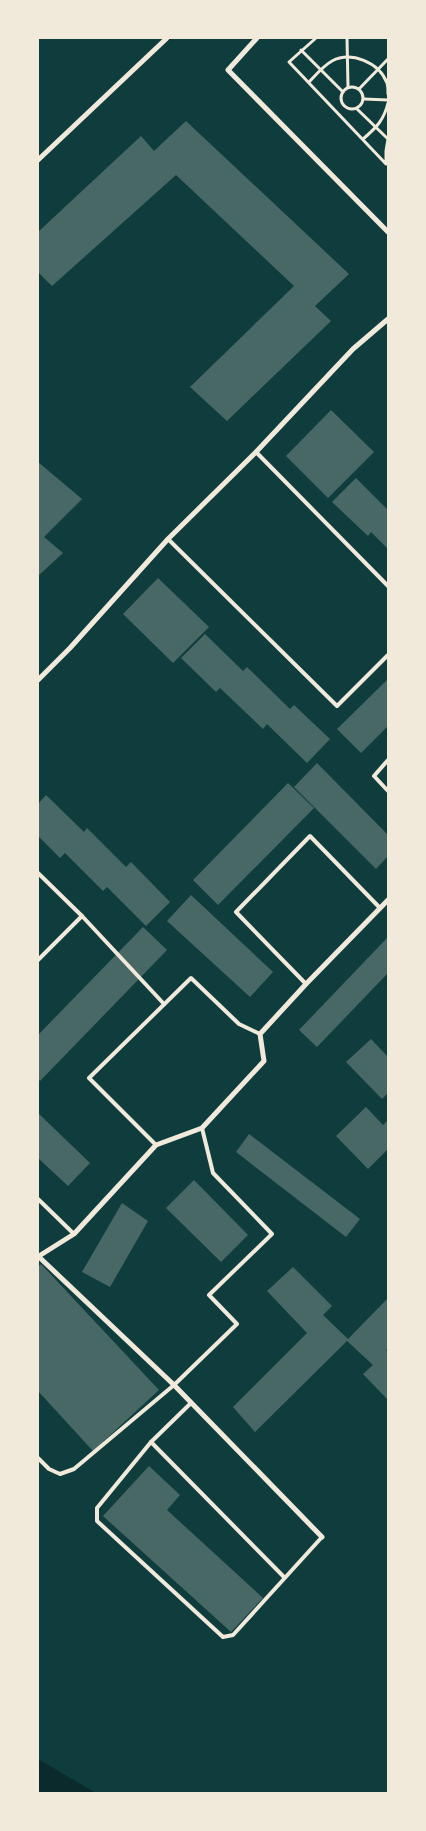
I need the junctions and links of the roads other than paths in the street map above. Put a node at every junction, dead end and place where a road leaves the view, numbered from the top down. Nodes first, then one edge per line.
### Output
1 (168, 38) edge
2 (257, 38) edge
3 (38, 160) edge
4 (388, 232) edge
5 (388, 319) edge
6 (256, 452) junction
7 (168, 539) junction
8 (388, 586) edge
9 (388, 654) edge
10 (38, 680) edge
11 (388, 760) edge
12 (388, 791) edge
13 (38, 873) edge
14 (388, 900) edge
15 (380, 908) junction
16 (82, 916) junction
17 (38, 960) edge
18 (306, 984) junction
19 (164, 1004) junction
20 (260, 1034) junction
21 (202, 1128) junction
22 (156, 1145) junction
23 (38, 1199) edge
24 (74, 1234) junction
25 (38, 1256) edge
26 (174, 1385) junction
27 (191, 1403) junction
28 (151, 1442) junction
29 (38, 1458) edge
30 (322, 1537) joint
31 (284, 1577) junction

1 - 3 street
2 - 4 street
5 - 6 street
6 - 7 street
6 - 8 lane
7 - 9 lane
7 - 10 street
11 - 12 lane
13 - 16 lane
14 - 15 street
15 - 18 street
15 - 18 lane
16 - 17 lane
16 - 19 lane
18 - 20 street
19 - 20 lane
19 - 22 lane
20 - 21 street
21 - 22 street
21 - 26 lane
22 - 24 street
23 - 24 lane
24 - 25 street
25 - 26 street
26 - 27 street
26 - 29 lane
27 - 28 lane
27 - 30 street
28 - 31 lane
28 - 31 lane
30 - 31 lane

